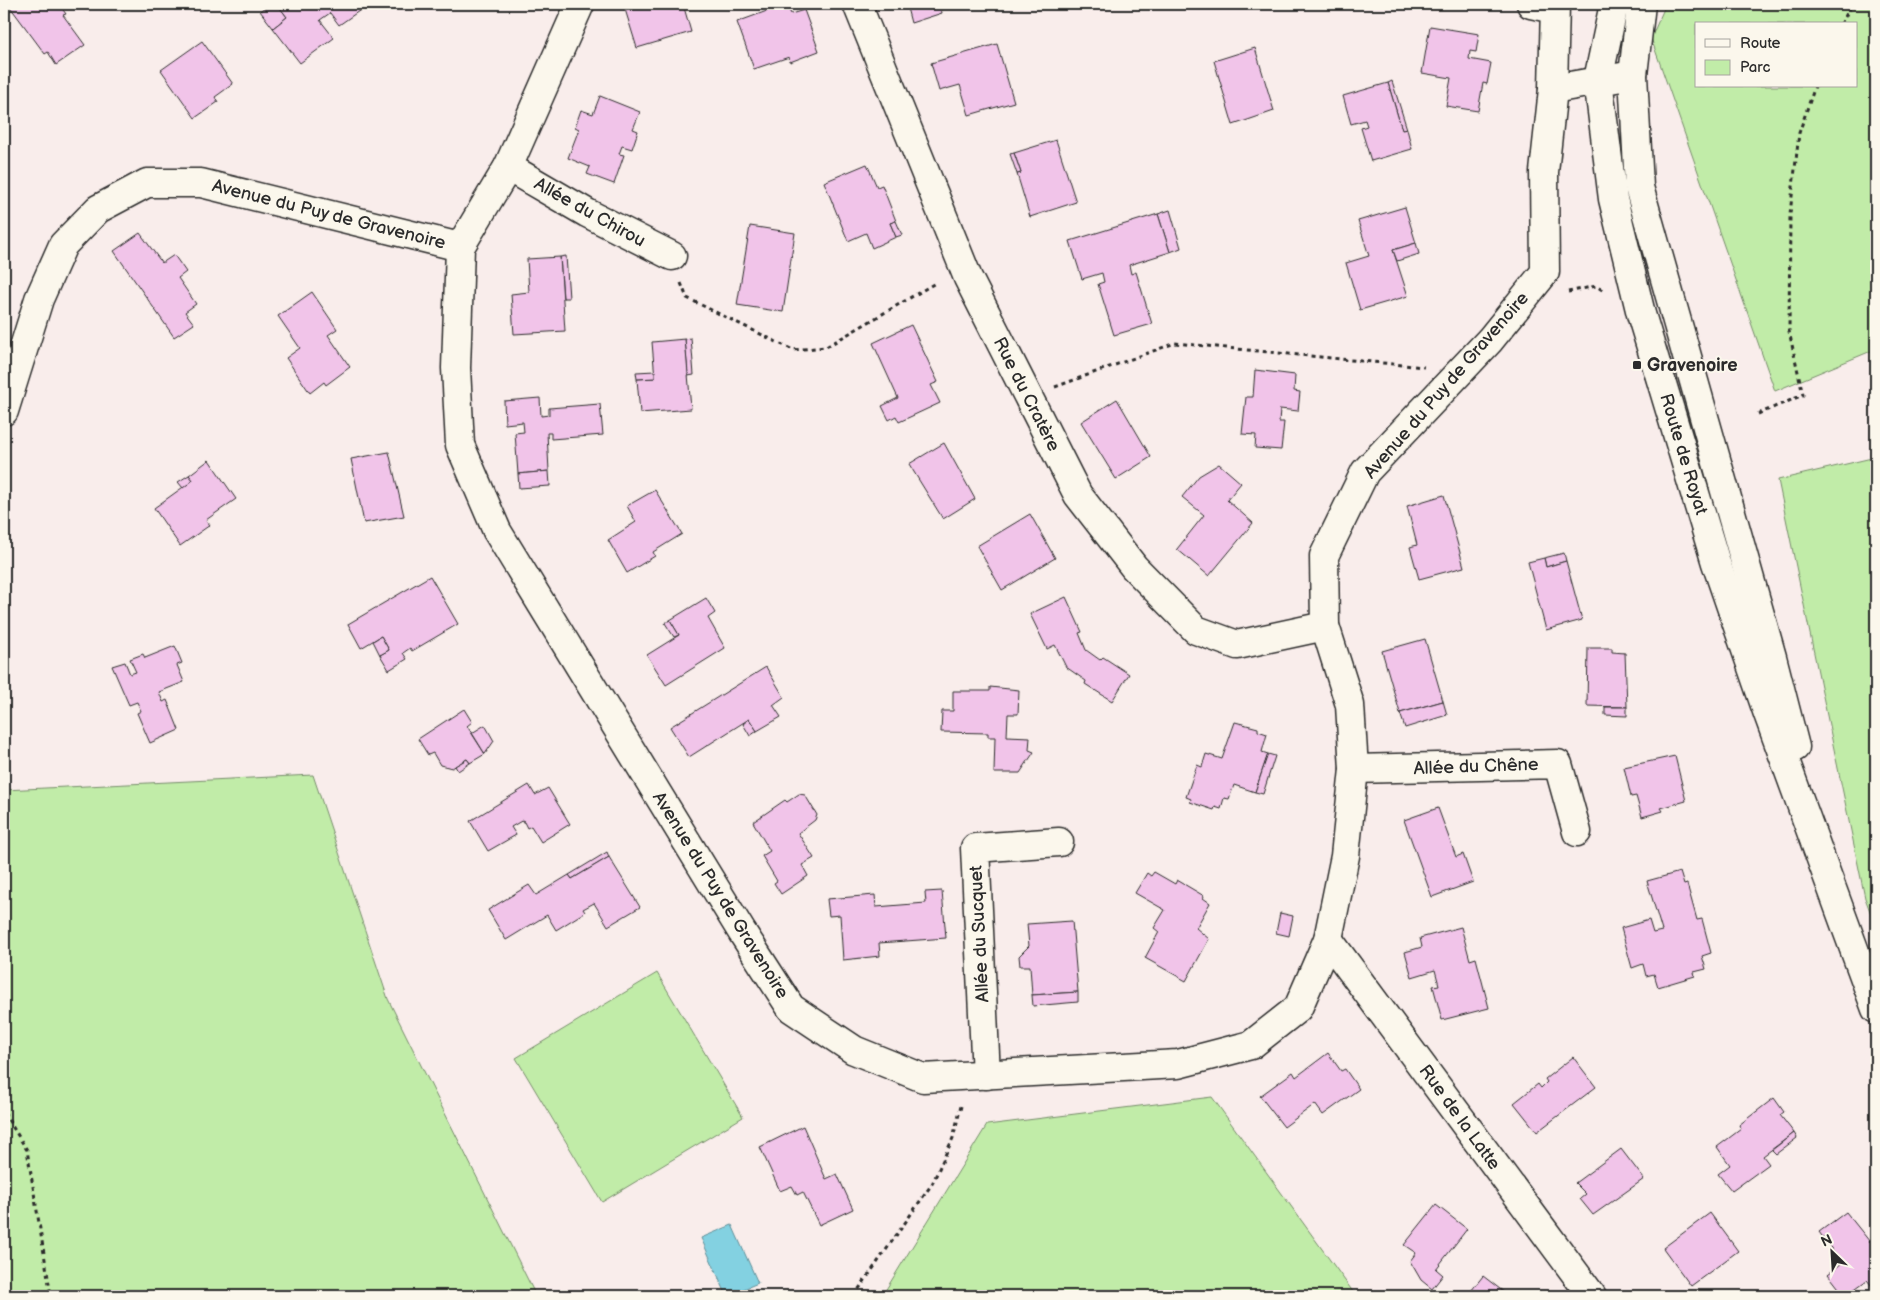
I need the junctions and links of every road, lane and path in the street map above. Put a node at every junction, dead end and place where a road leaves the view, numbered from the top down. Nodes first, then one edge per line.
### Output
1 (580, 4) edge
2 (857, 4) edge
3 (1614, 4) edge
4 (1641, 4) edge
5 (1852, 4) edge
6 (1546, 5) edge
7 (1843, 22) edge
8 (1633, 75) junction
9 (1598, 80) junction
10 (1814, 88) edge
11 (1553, 90) junction
12 (508, 167) junction
13 (460, 247) junction
14 (672, 256) joint
15 (963, 266) junction
16 (1561, 295) dead end
17 (1613, 296) dead end
18 (1461, 370) junction
19 (1028, 397) junction
20 (4, 411) edge
21 (1758, 414) dead end
22 (1325, 626) junction
23 (1354, 770) junction
24 (1577, 832) dead end
25 (1059, 842) dead end
26 (1822, 864) junction
27 (1328, 939) junction
28 (1876, 1009) edge
29 (977, 1075) junction
30 (4, 1113) edge
31 (50, 1296) edge
32 (854, 1296) edge
33 (1592, 1296) edge

1 - 12 street
2 - 15 street, Rue du Cratère
3 - 9 street, Route de Royat
4 - 8 street, Route de Royat
5 - 7 path
6 - 11 street, Avenue du Puy de Gravenoire
8 - 9 street
8 - 26 street, Route de Royat
9 - 11 street
9 - 26 street, Route de Royat
10 - 21 path
11 - 18 street, Avenue du Puy de Gravenoire
12 - 13 street
12 - 14 street, Allée du Chirou
13 - 20 street, Avenue du Puy de Gravenoire
13 - 29 street, Avenue du Puy de Gravenoire
14 - 15 path
15 - 19 street, Rue du Cratère
16 - 17 path
18 - 19 path
18 - 22 street, Avenue du Puy de Gravenoire
19 - 22 street, Rue du Cratère
22 - 23 street, Avenue du Puy de Gravenoire
23 - 24 street, Allée du Chêne
23 - 27 street, Avenue du Puy de Gravenoire
25 - 29 street, Allée du Sucquet
26 - 28 street, Route de Royat
27 - 29 street, Avenue du Puy de Gravenoire
27 - 33 street, Rue de la Latte
29 - 32 path
30 - 31 path

